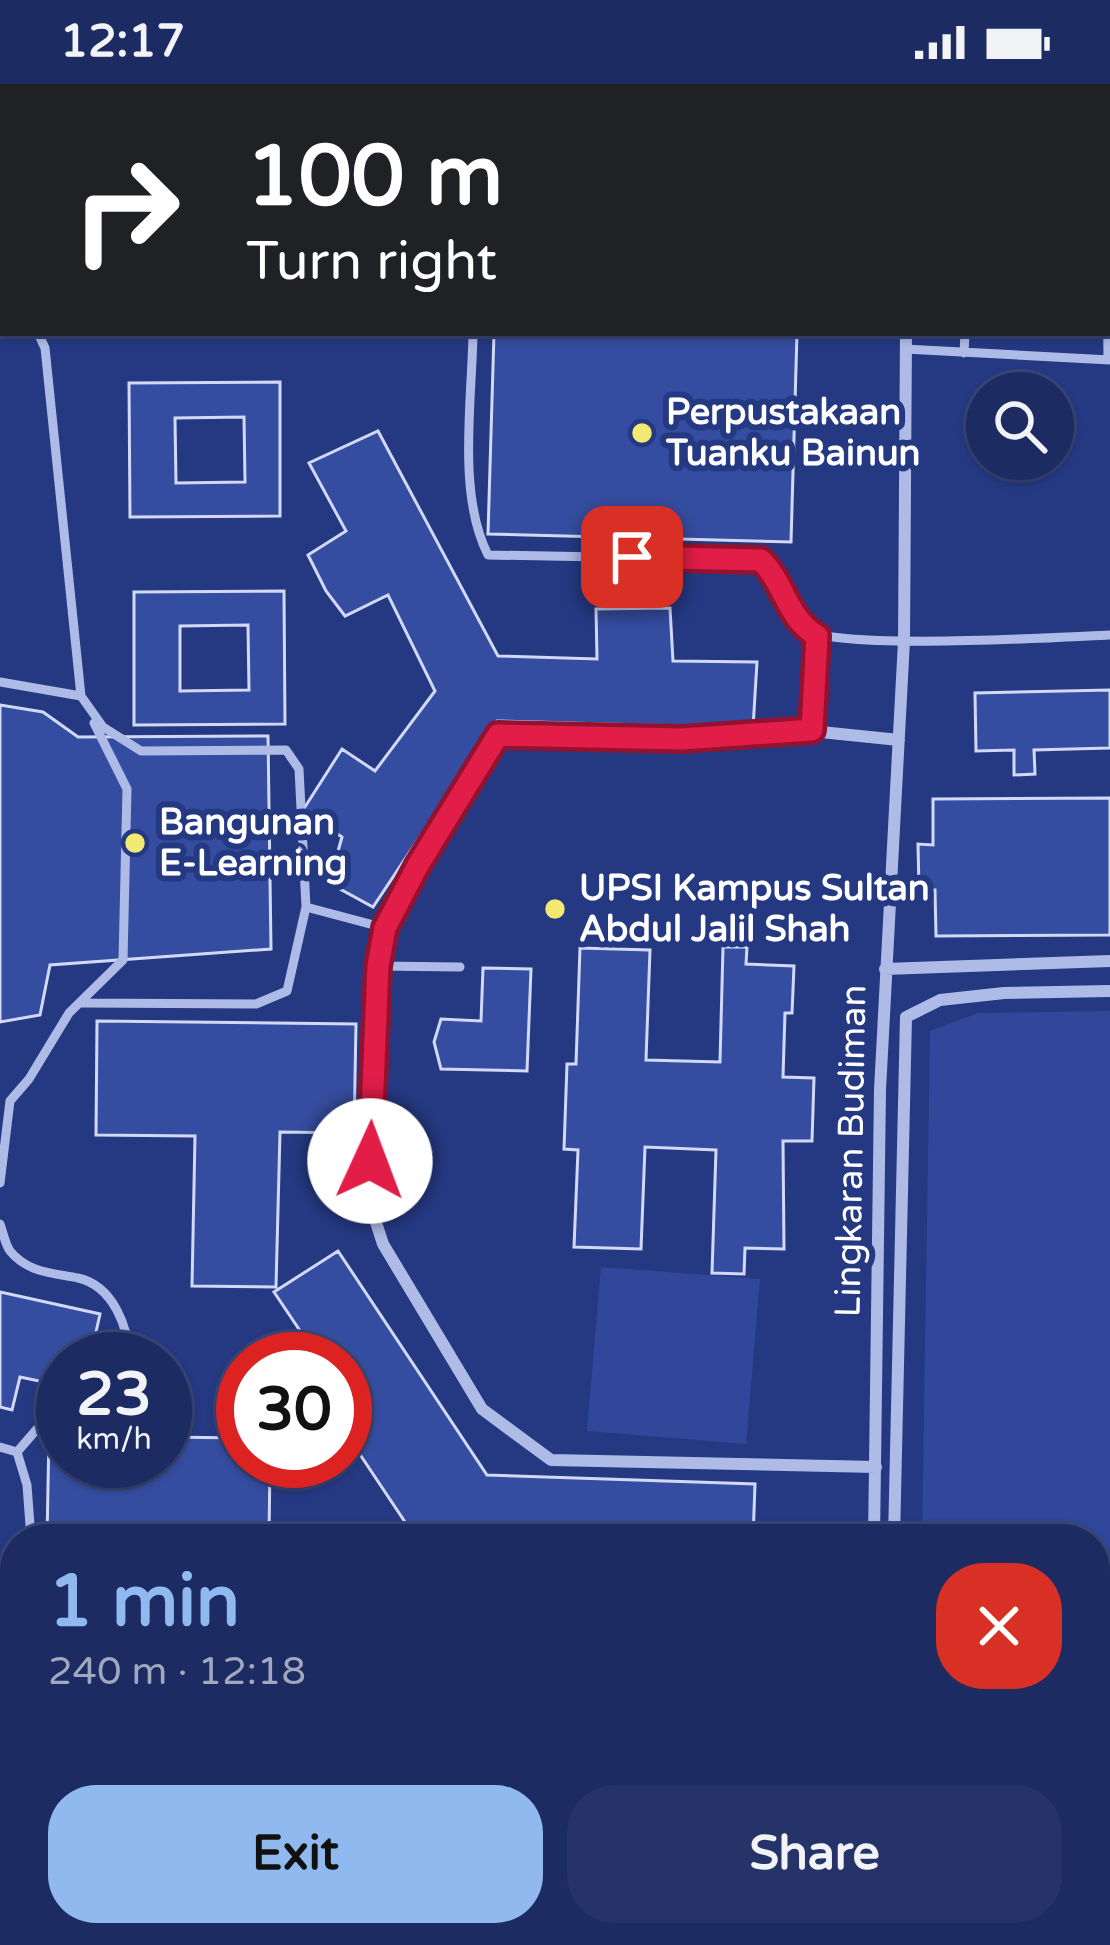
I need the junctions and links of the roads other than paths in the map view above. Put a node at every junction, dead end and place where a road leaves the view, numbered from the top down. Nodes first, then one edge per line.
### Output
1 (39, 336) edge
2 (473, 336) edge
3 (906, 336) edge
4 (964, 336) edge
5 (905, 349) junction
6 (964, 352) junction
7 (1109, 360) edge
8 (1110, 635) edge
9 (817, 636) junction
10 (904, 641) junction
11 (0, 682) edge
12 (81, 696) junction
13 (812, 730) junction
14 (899, 740) junction
15 (306, 908) junction
16 (385, 928) junction
17 (1110, 961) edge
18 (378, 966) junction
19 (460, 967) dead end
20 (885, 969) junction
21 (1110, 991) edge
22 (83, 1003) junction
23 (5, 1100) edge
24 (0, 1183) edge
25 (0, 1224) edge
26 (128, 1332) edge
27 (36, 1430) edge
28 (0, 1447) edge
29 (17, 1452) junction
30 (876, 1466) junction
31 (31, 1524) edge
32 (874, 1524) edge
33 (894, 1524) edge

1 - 12 lane
2 - 9 lane
3 - 5 street, Lingkaran Budiman
4 - 6 lane
5 - 6 lane
5 - 10 street, Lingkaran Budiman
6 - 7 lane
8 - 10 lane
9 - 10 lane
9 - 13 lane
10 - 14 street, Lingkaran Budiman
11 - 12 lane
12 - 15 lane
12 - 22 lane
13 - 14 street
13 - 16 street
14 - 20 street, Lingkaran Budiman
15 - 16 lane
15 - 22 lane
16 - 18 street
17 - 20 street
18 - 19 lane
18 - 30 street
20 - 30 street, Lingkaran Budiman
21 - 33 street
22 - 23 lane
23 - 24 lane
25 - 26 lane
27 - 29 lane
28 - 29 lane
29 - 31 lane
30 - 32 street, Lingkaran Budiman

